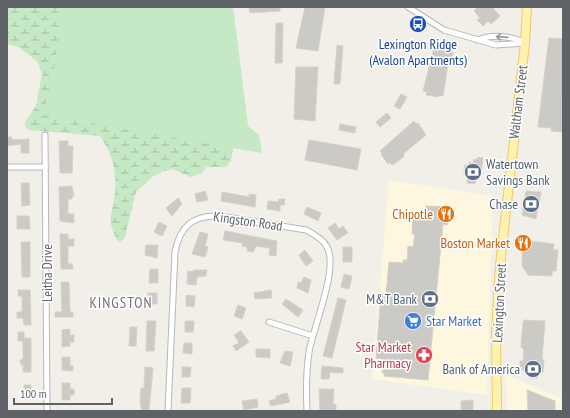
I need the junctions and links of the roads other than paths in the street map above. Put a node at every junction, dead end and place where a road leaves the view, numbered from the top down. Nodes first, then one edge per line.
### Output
1 (408, 7) edge
2 (527, 7) edge
3 (478, 40) junction
4 (525, 43) junction
5 (45, 135) dead end
6 (46, 167) junction
7 (7, 168) edge
8 (507, 196) joint
9 (269, 322) dead end
10 (313, 336) junction
11 (47, 411) edge
12 (168, 411) edge
13 (307, 411) edge
14 (497, 411) edge

1 - 3 street
2 - 4 main road, Waltham Street
3 - 4 street
4 -> 3 street
4 - 8 main road, Waltham Street
5 - 6 street, Leitha Drive
6 - 7 street
6 - 11 street, Leitha Drive
8 - 14 main road, Lexington Street
9 - 10 street
10 - 12 street, Kingston Road
10 - 13 street, Kingston Road

